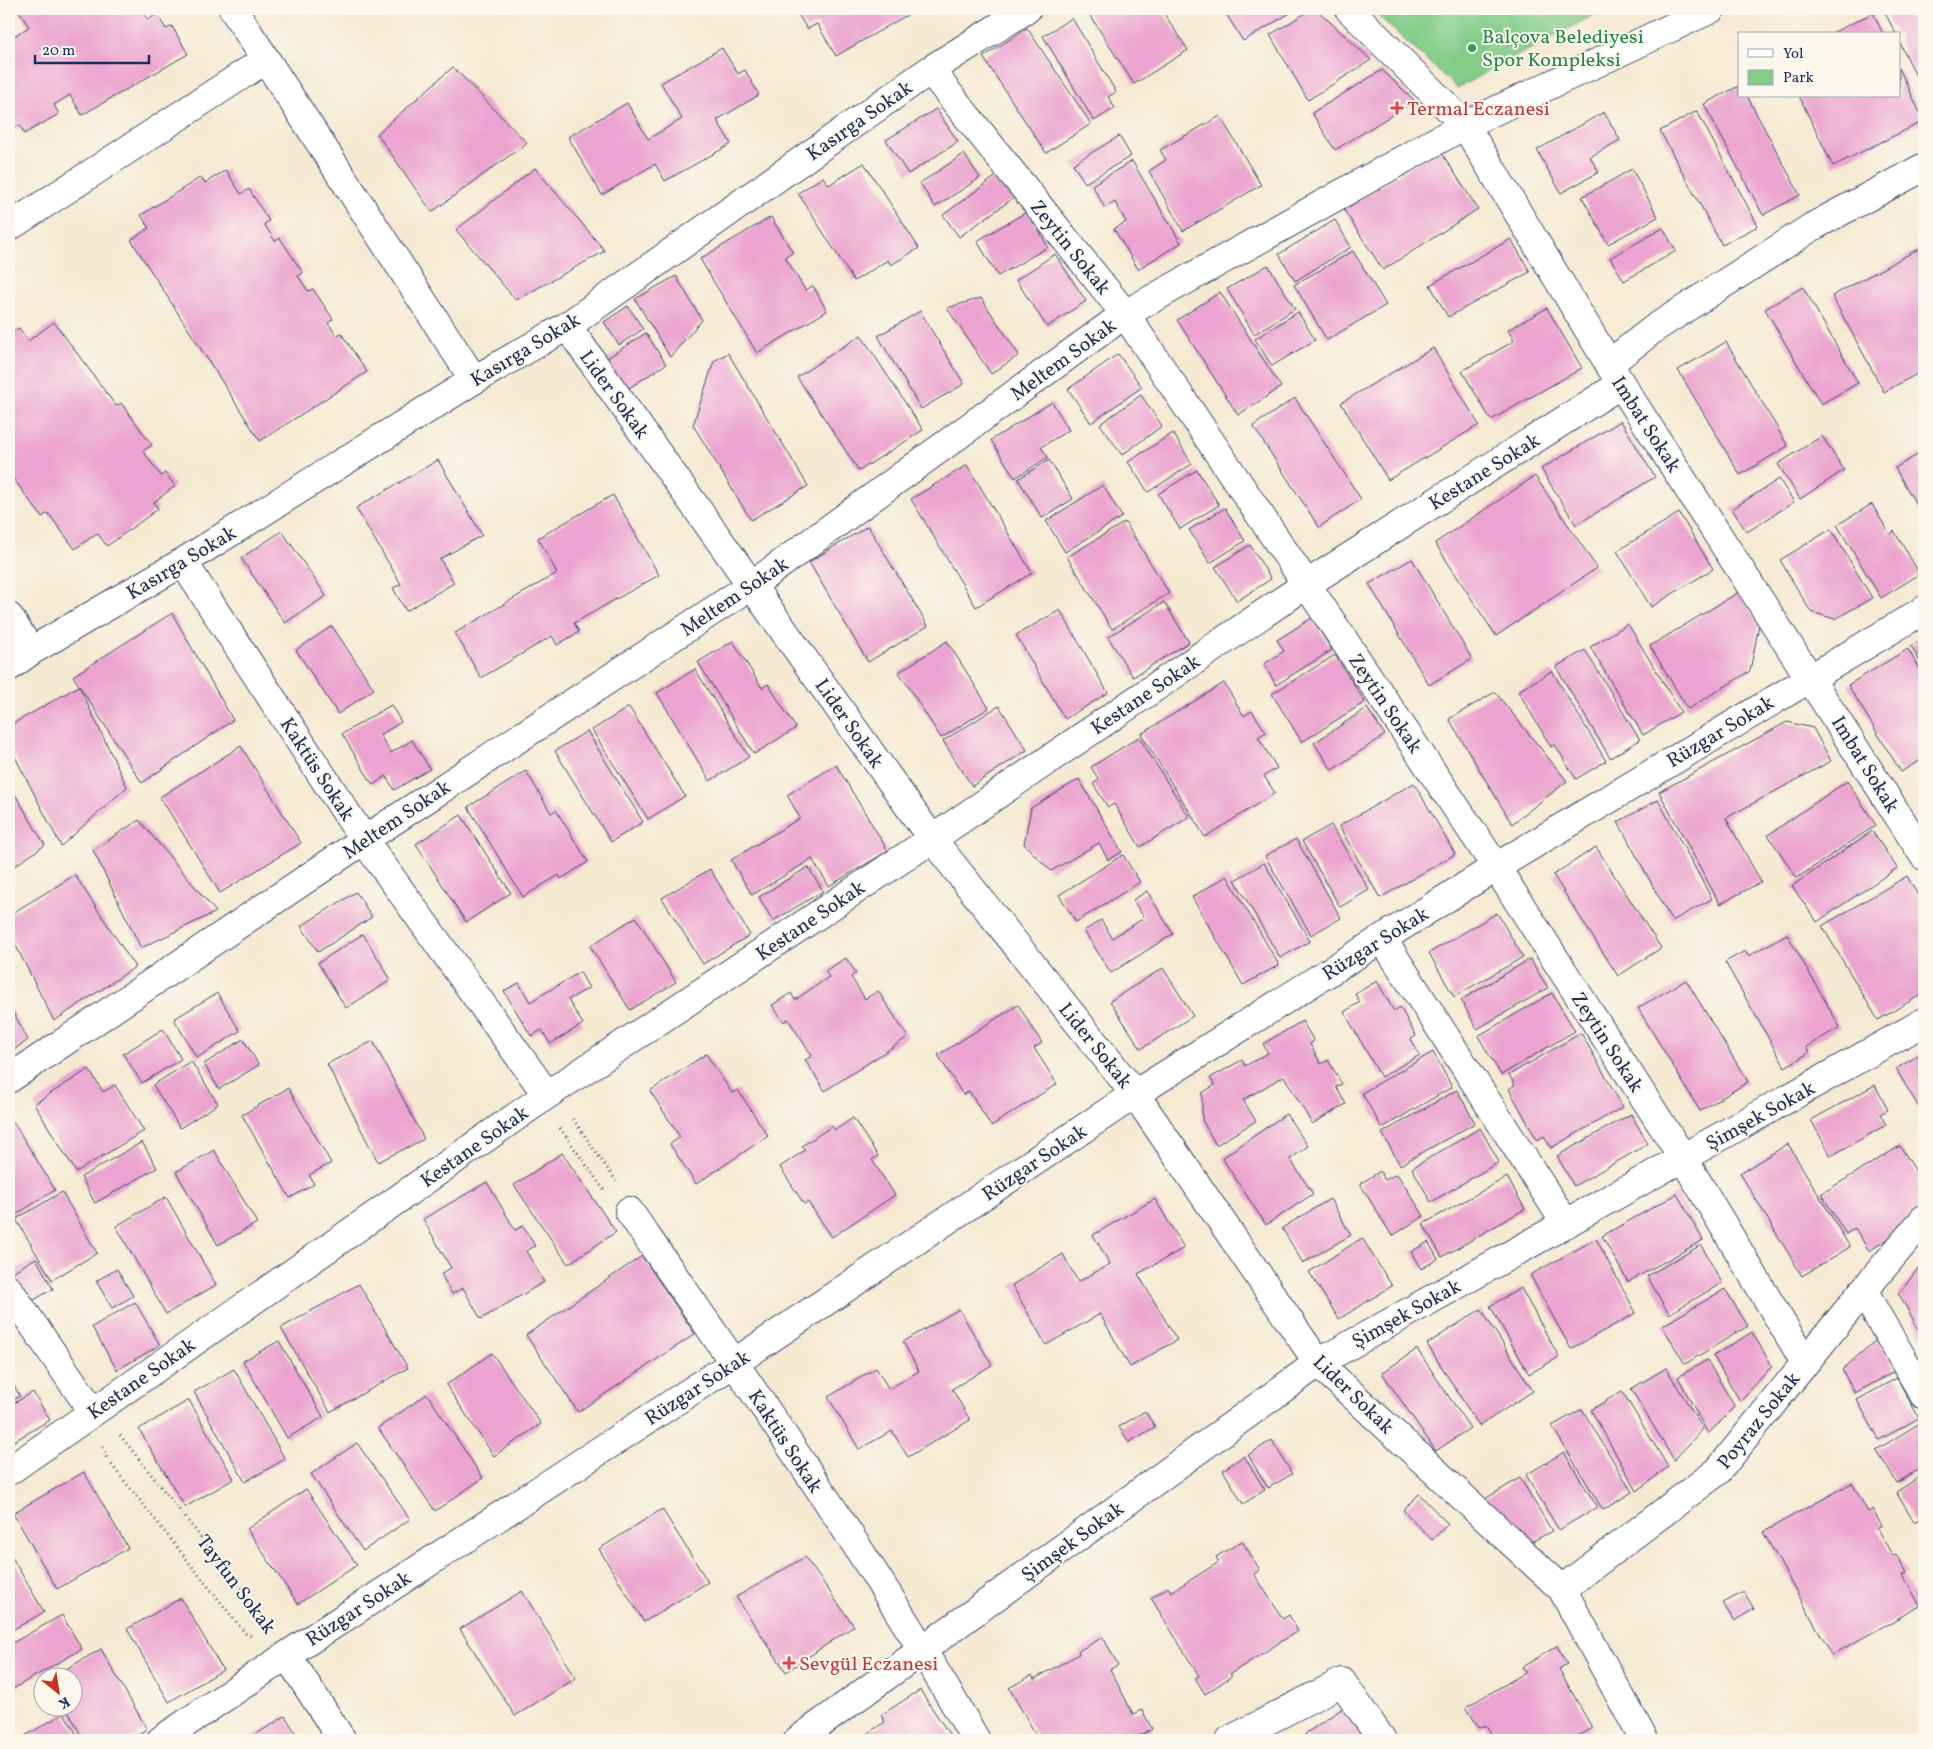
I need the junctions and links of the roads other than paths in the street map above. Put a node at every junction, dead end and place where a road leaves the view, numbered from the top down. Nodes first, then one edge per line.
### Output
1 (233, 9) edge
2 (1027, 9) edge
3 (1348, 9) edge
4 (1711, 9) edge
5 (265, 60) junction
6 (930, 70) junction
7 (1465, 124) junction
8 (1924, 167) edge
9 (9, 227) edge
10 (1125, 314) junction
11 (566, 326) junction
12 (1615, 374) junction
13 (474, 380) junction
14 (183, 562) junction
15 (1307, 584) junction
16 (752, 585) junction
17 (1924, 610) edge
18 (9, 617) edge
19 (31, 651) junction
20 (9, 667) edge
21 (1810, 676) junction
22 (932, 839) junction
23 (364, 840) junction
24 (1924, 856) edge
25 (1496, 867) junction
26 (1382, 938) junction
27 (1924, 1022) edge
28 (9, 1079) edge
29 (1135, 1094) junction
30 (547, 1095) junction
31 (1683, 1158) junction
32 (629, 1211) road end
33 (1924, 1219) edge
34 (1566, 1224) junction
35 (9, 1290) edge
36 (1863, 1291) junction
37 (1318, 1362) junction
38 (1805, 1362) junction
39 (734, 1363) junction
40 (1924, 1395) edge
41 (93, 1412) junction
42 (9, 1471) edge
43 (1562, 1589) junction
44 (923, 1649) junction
45 (287, 1655) junction
46 (161, 1740) edge
47 (342, 1740) edge
48 (798, 1740) edge
49 (976, 1740) edge
50 (1230, 1740) edge
51 (1382, 1740) edge
52 (1644, 1740) edge

1 - 5 street
2 - 6 street, Kasırga Sokak
3 - 7 street, Imbat Sokak
4 - 7 street, Meltem Sokak
5 - 9 street
5 - 13 street
6 - 10 street, Zeytin Sokak
6 - 11 street, Kasırga Sokak
7 - 10 street, Meltem Sokak
7 - 12 street, Imbat Sokak
8 - 12 street, Kestane Sokak
10 - 15 street, Zeytin Sokak
10 - 16 street, Meltem Sokak
11 - 13 street, Kasırga Sokak
11 - 16 street, Lider Sokak
12 - 15 street, Kestane Sokak
12 - 21 street, Imbat Sokak
13 - 14 street, Kasırga Sokak
14 - 19 street, Kasırga Sokak
14 - 23 street, Kaktüs Sokak
15 - 22 street, Kestane Sokak
15 - 25 street, Zeytin Sokak
16 - 22 street, Lider Sokak
16 - 23 street, Meltem Sokak
17 - 21 street, Rüzgar Sokak
18 - 19 street
19 - 20 street, Kasırga Sokak
21 - 24 street, Imbat Sokak
21 - 25 street, Rüzgar Sokak
22 - 29 street, Lider Sokak
22 - 30 street, Kestane Sokak
23 - 28 street, Meltem Sokak
23 - 30 street, Kaktüs Sokak
25 - 26 street, Rüzgar Sokak
25 - 31 street, Zeytin Sokak
26 - 29 street, Rüzgar Sokak
26 - 34 street
27 - 31 street, Şimşek Sokak
29 - 37 street, Lider Sokak
29 - 39 street, Rüzgar Sokak
30 - 41 street, Kestane Sokak
31 - 34 street, Şimşek Sokak
31 - 38 street, Zeytin Sokak
32 - 39 street, Kaktüs Sokak
33 - 36 street, Poyraz Sokak
34 - 37 street, Şimşek Sokak
35 - 41 street
36 - 38 street, Poyraz Sokak
36 - 40 street
37 - 43 street, Lider Sokak
37 - 44 street, Şimşek Sokak
38 - 43 street, Poyraz Sokak
39 - 44 street, Kaktüs Sokak
39 - 45 street, Rüzgar Sokak
41 - 42 street, Kestane Sokak
43 - 52 street, Lider Sokak
44 - 48 street, Şimşek Sokak
44 - 49 street, Kaktüs Sokak
45 - 46 street, Rüzgar Sokak
45 - 47 street
50 - 51 street

